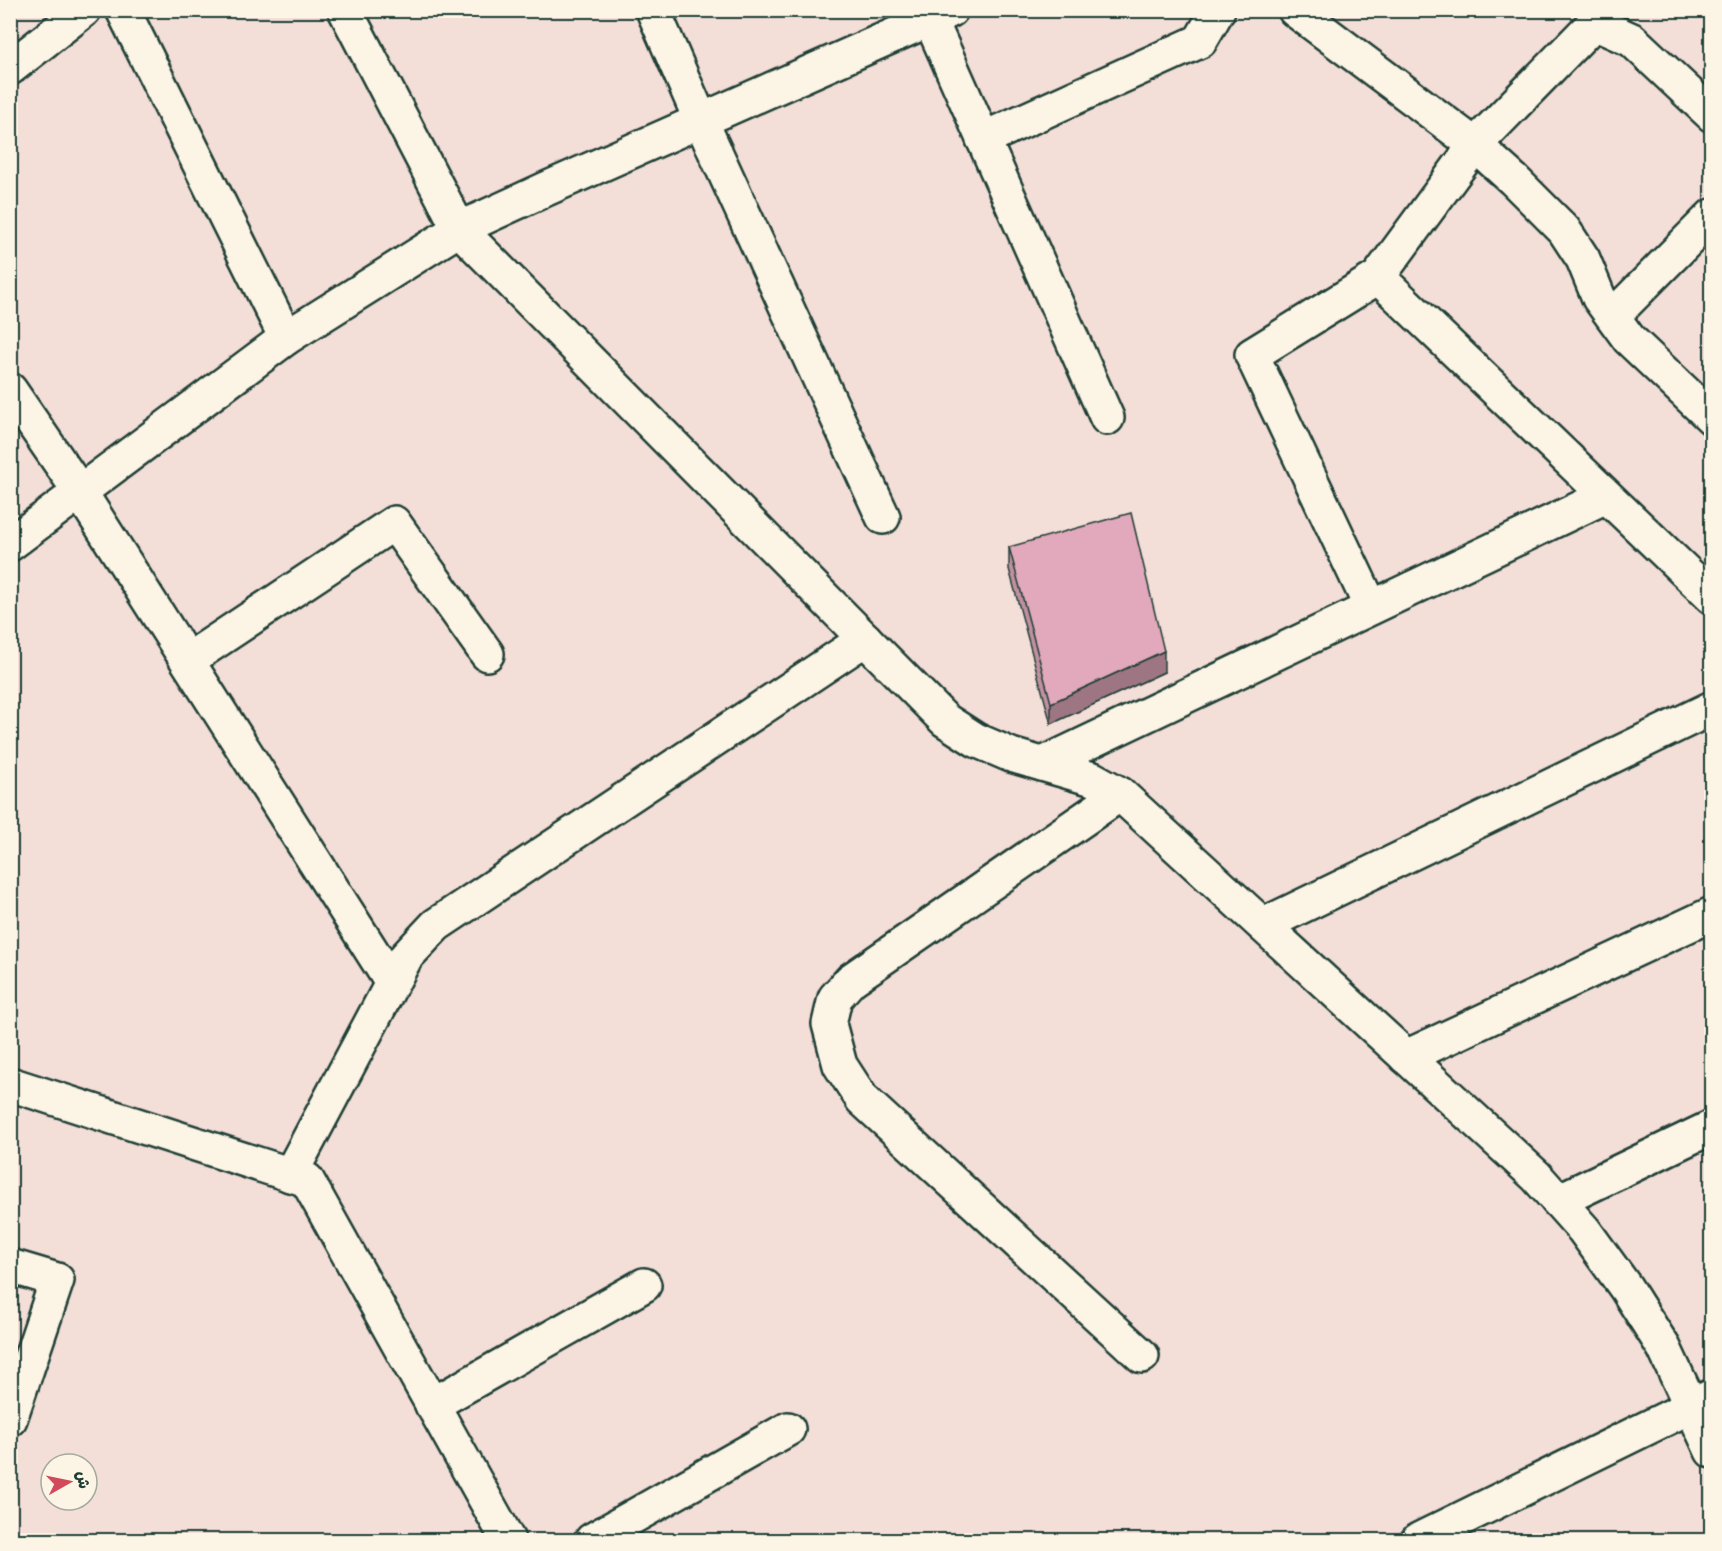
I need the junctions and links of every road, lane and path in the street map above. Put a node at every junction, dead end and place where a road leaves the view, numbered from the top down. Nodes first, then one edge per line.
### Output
1 (84, 10) edge
2 (123, 10) edge
3 (345, 10) edge
4 (653, 10) edge
5 (1218, 10) edge
6 (1295, 10) edge
7 (936, 14) edge
8 (10, 68) edge
9 (1712, 115) edge
10 (701, 121) junction
11 (983, 139) junction
12 (1475, 145) junction
13 (1712, 216) edge
14 (459, 229) junction
15 (1378, 277) junction
16 (1613, 316) junction
17 (286, 338) junction
18 (10, 390) edge
19 (1107, 418) dead end
20 (1712, 418) edge
21 (80, 492) junction
22 (1606, 496) junction
23 (883, 517) dead end
24 (10, 544) edge
25 (1712, 597) edge
26 (1371, 608) junction
27 (865, 639) junction
28 (487, 654) dead end
29 (188, 660) junction
30 (1712, 708) edge
31 (1042, 764) junction
32 (1120, 794) junction
33 (1712, 914) edge
34 (1263, 925) junction
35 (392, 983) junction
36 (1406, 1057) junction
37 (10, 1084) edge
38 (1712, 1127) edge
39 (290, 1175) junction
40 (1558, 1201) junction
41 (10, 1266) edge
42 (644, 1285) dead end
43 (1142, 1356) dead end
44 (1701, 1401) edge
45 (432, 1405) junction
46 (10, 1419) edge
47 (788, 1429) dead end
48 (1712, 1451) edge
49 (508, 1540) edge
50 (592, 1540) edge
51 (1418, 1540) edge

1 - 8 street
2 - 17 street
3 - 14 street
4 - 10 street
5 - 11 street
6 - 12 street
7 - 10 street
7 - 11 street
9 - 12 street
10 - 14 street
10 - 23 street
11 - 19 street
12 - 15 street
12 - 16 street
13 - 16 street
14 - 17 street
14 - 27 street
15 - 22 street
15 - 26 street
16 - 20 street
17 - 21 street
18 - 21 street
21 - 24 street
21 - 29 street
22 - 25 street
22 - 26 street
26 - 31 street
27 - 31 street
27 - 35 street
28 - 29 street
29 - 35 street
30 - 34 street
31 - 32 street
32 - 34 street
32 - 43 street
33 - 36 street
34 - 36 street
35 - 39 street
36 - 40 street
37 - 39 street
38 - 40 street
39 - 45 street
40 - 44 street
41 - 46 street
42 - 45 street
44 - 48 street
44 - 51 street
45 - 49 street
47 - 50 street

